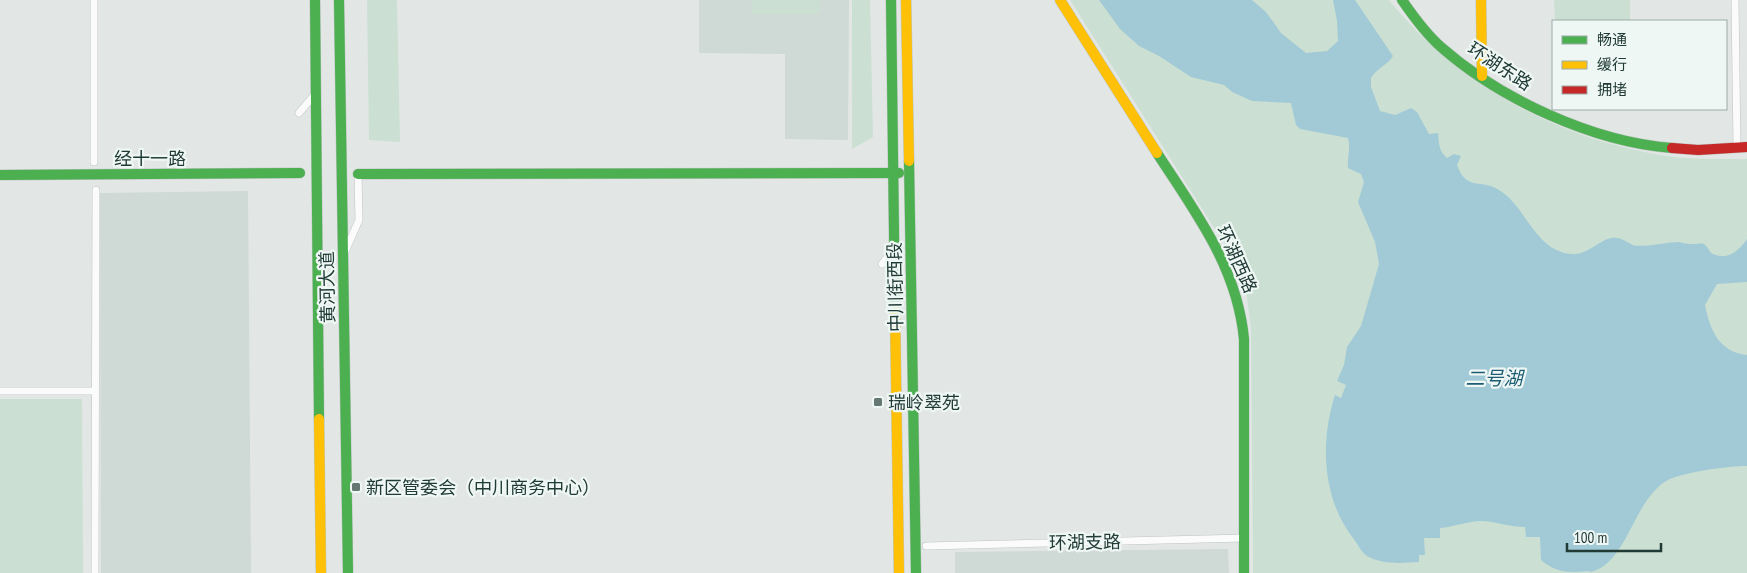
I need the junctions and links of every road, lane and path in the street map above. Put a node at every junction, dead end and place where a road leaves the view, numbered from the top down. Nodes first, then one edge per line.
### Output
1 (94, 0) edge
2 (314, 0) edge
3 (339, 0) edge
4 (891, 0) edge
5 (906, 0) edge
6 (1060, 0) edge
7 (1402, 0) edge
8 (1481, 0) edge
9 (1735, 0) edge
10 (1482, 76) junction
11 (316, 93) junction
12 (299, 113) dead end
13 (1742, 148) edge
14 (94, 162) dead end
15 (894, 172) junction
16 (909, 172) junction
17 (300, 173) dead end
18 (358, 174) joint
19 (0, 175) edge
20 (96, 190) dead end
21 (895, 248) junction
22 (343, 256) junction
23 (882, 264) dead end
24 (0, 391) edge
25 (95, 391) junction
26 (1244, 538) junction
27 (926, 546) dead end
28 (95, 573) edge
29 (322, 573) edge
30 (348, 573) edge
31 (899, 573) edge
32 (916, 573) edge
33 (1244, 573) edge

1 - 14 street
2 - 11 main road, 黄河大道
3 - 22 main road, 黄河大道
4 - 15 main road, 中川街西段
5 - 16 main road, 中川街西段
6 - 26 main road, 环湖西路
7 - 10 main road, 环湖东路
8 - 10 main road
9 - 13 street
10 - 13 main road, 环湖东路
11 - 12 street
11 - 29 main road, 黄河大道
15 - 16 main road
15 - 18 main road
15 - 21 main road, 中川街西段
16 - 32 main road, 中川街西段
17 - 19 main road, 经十一路
18 - 22 street
20 - 25 street
21 - 23 street
21 - 31 main road, 中川街西段
22 - 30 main road, 黄河大道
24 - 25 street
25 - 28 street
26 - 27 street, 环湖支路
26 - 33 main road, 环湖西路

